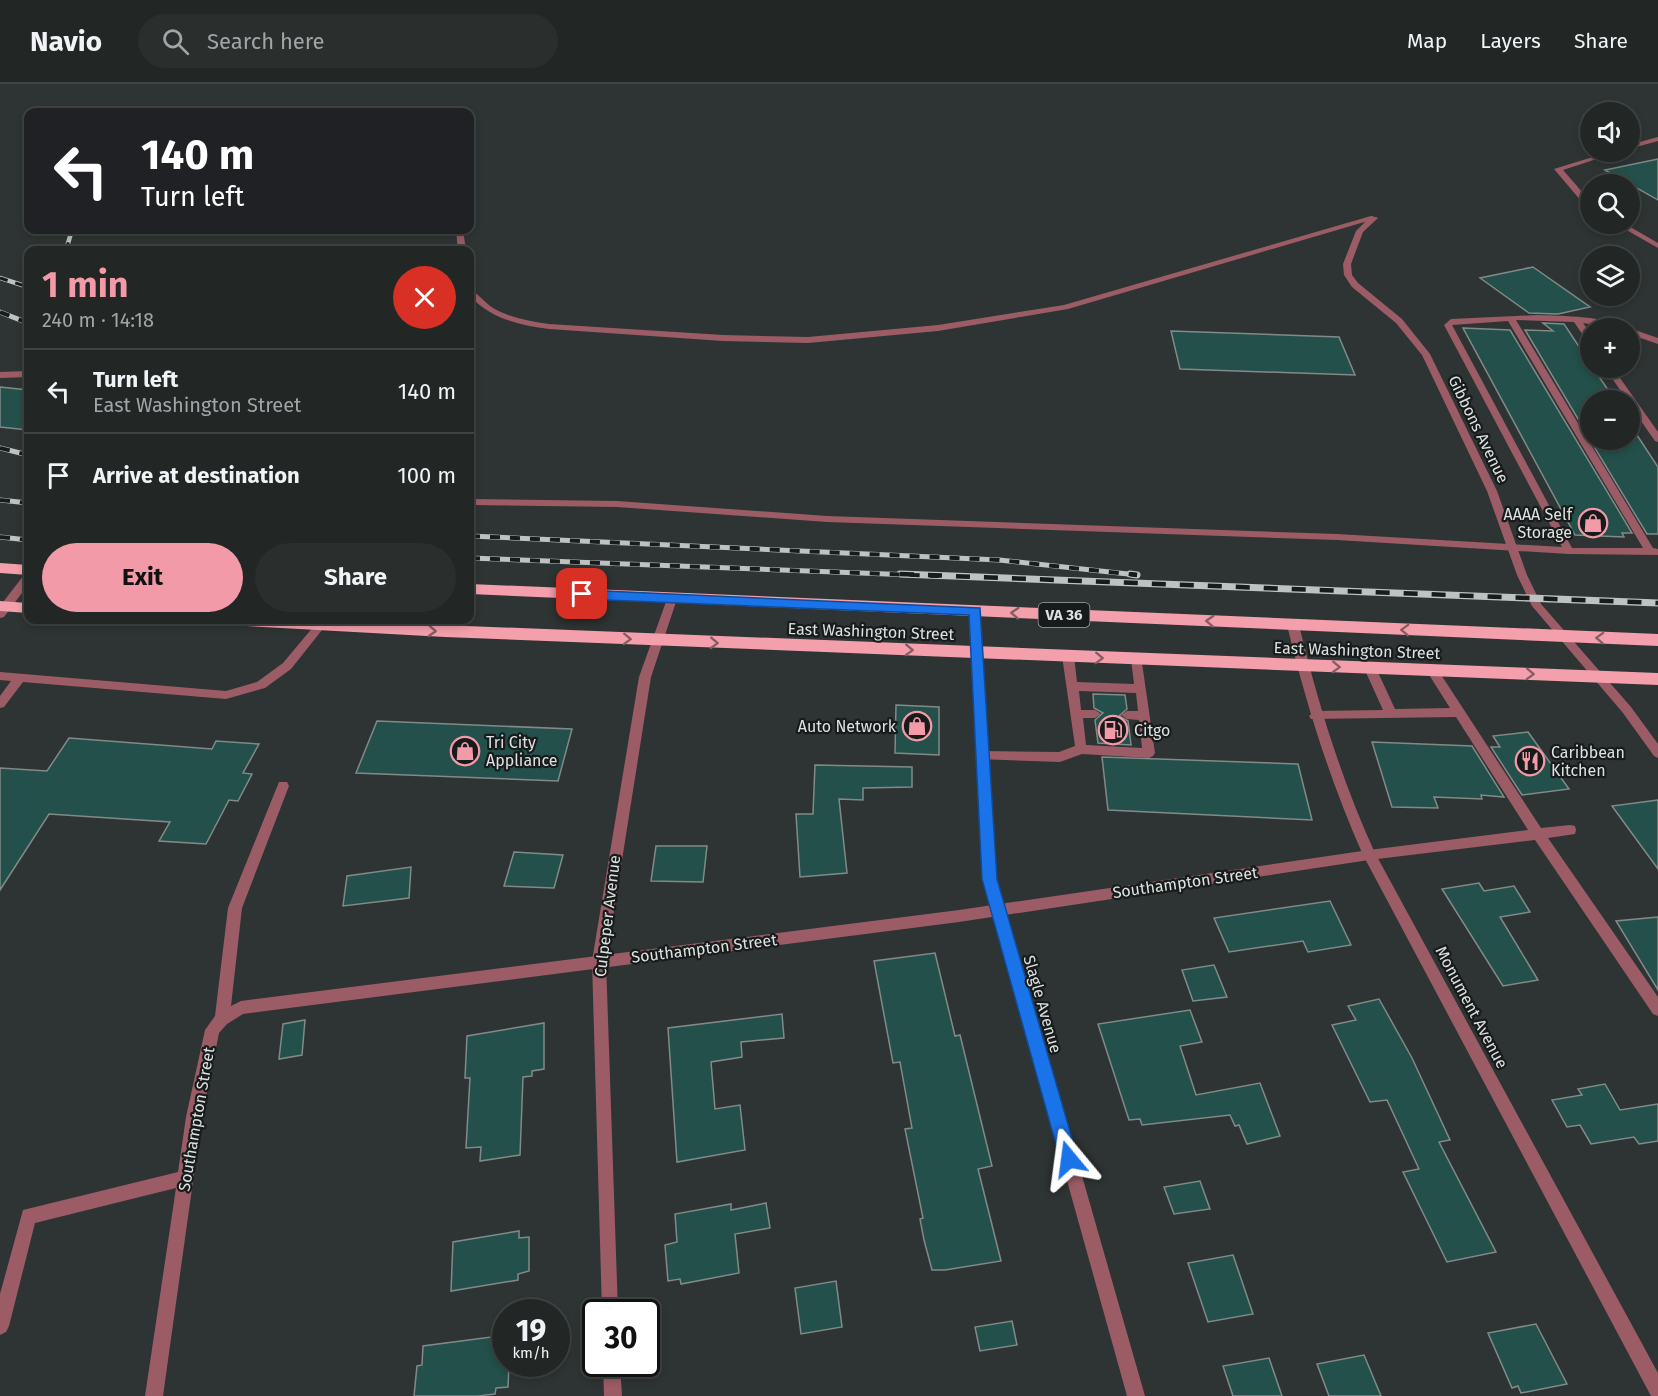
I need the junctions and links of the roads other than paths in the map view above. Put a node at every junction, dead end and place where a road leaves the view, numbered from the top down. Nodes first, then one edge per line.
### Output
1 (1658, 138) edge
2 (1640, 144) edge
3 (1581, 162) edge
4 (1580, 194) edge
5 (1637, 234) edge
6 (1658, 246) edge
7 (474, 297) edge
8 (1511, 319) junction
9 (1576, 319) junction
10 (1580, 320) edge
11 (1580, 325) edge
12 (1654, 340) edge
13 (1658, 350) edge
14 (24, 374) edge
15 (0, 375) edge
16 (1616, 378) edge
17 (1658, 440) edge
18 (474, 502) edge
19 (1512, 548) junction
20 (1569, 551) junction
21 (1654, 552) edge
22 (0, 568) edge
23 (24, 570) edge
24 (24, 583) edge
25 (474, 589) edge
26 (672, 599) junction
27 (24, 608) edge
28 (2, 609) edge
29 (975, 611) junction
30 (321, 624) edge
31 (360, 624) edge
32 (1293, 625) junction
33 (1561, 636) junction
34 (656, 640) junction
35 (1658, 640) edge
36 (977, 653) junction
37 (1068, 656) junction
38 (1137, 659) junction
39 (1302, 666) junction
40 (1370, 668) junction
41 (1432, 670) junction
42 (0, 676) edge
43 (1597, 677) junction
44 (20, 678) junction
45 (1658, 679) edge
46 (1072, 686) junction
47 (1141, 689) junction
48 (0, 705) edge
49 (1457, 712) junction
50 (1076, 714) junction
51 (1095, 714) dead end
52 (1391, 714) junction
53 (1127, 715) dead end
54 (1144, 716) junction
55 (1316, 716) junction
56 (1081, 749) junction
57 (1658, 753) edge
58 (982, 756) junction
59 (283, 786) dead end
60 (1570, 830) dead end
61 (1538, 834) junction
62 (1369, 855) junction
63 (996, 909) junction
64 (599, 961) junction
65 (1658, 1009) edge
66 (222, 1019) junction
67 (185, 1178) junction
68 (610, 1299) edge
69 (0, 1326) edge
70 (612, 1377) edge
71 (1658, 1391) edge
72 (154, 1396) edge
73 (613, 1396) edge
74 (1136, 1396) edge

1 - 2 street
3 - 4 street
5 - 6 street
7 - 19 street, Gibbons Avenue
8 - 9 street
8 - 20 street
8 - 21 street
9 - 10 street
9 - 11 street
12 - 13 street
14 - 15 street
16 - 17 street
18 - 19 street
19 - 20 street
19 - 33 street, Gibbons Avenue
20 - 21 street
22 - 23 highway
24 - 28 street
25 - 26 highway, East Washington Street / VA 36
26 - 29 highway, East Washington Street / VA 36
26 - 34 street, Culpeper Avenue
27 - 28 highway
32 -> 29 highway, East Washington Street / VA 36
29 - 36 street, Slagle Avenue
30 - 44 street
31 -> 34 highway, East Washington Street
33 -> 32 highway, East Washington Street / VA 36
32 - 39 street, Monument Avenue
35 -> 33 highway, East Washington Street / VA 36
33 - 43 street, Gibbons Avenue
34 -> 36 highway, East Washington Street
34 - 64 street, Culpeper Avenue
36 - 37 highway, East Washington Street
36 - 58 street, Slagle Avenue
37 -> 38 highway, East Washington Street
37 - 46 street
38 - 39 highway, East Washington Street
38 - 47 street
39 -> 40 highway, East Washington Street
39 - 55 street, Monument Avenue
40 - 41 highway, East Washington Street
40 - 52 street
41 -> 43 highway, East Washington Street
41 - 49 street
42 - 44 street
43 - 45 highway, East Washington Street
43 - 57 street, Gibbons Avenue
44 - 48 street
46 - 47 street
46 - 50 street
47 - 54 street
49 - 52 street
49 - 61 street
50 - 51 street
50 - 56 street
52 - 55 street
53 - 54 street
54 - 56 street
55 - 62 street, Monument Avenue
56 - 58 street
58 - 63 street, Slagle Avenue
59 - 66 street
60 - 61 street, Southampton Street
61 - 62 street, Southampton Street
61 - 65 street
62 - 63 street, Southampton Street
62 - 71 street, Monument Avenue
63 - 64 street, Southampton Street
63 - 74 street, Slagle Avenue
64 - 66 street, Southampton Street
64 - 68 street, Culpeper Avenue
66 - 67 street, Southampton Street
67 - 69 street
67 - 72 street, Southampton Street
70 - 73 street

